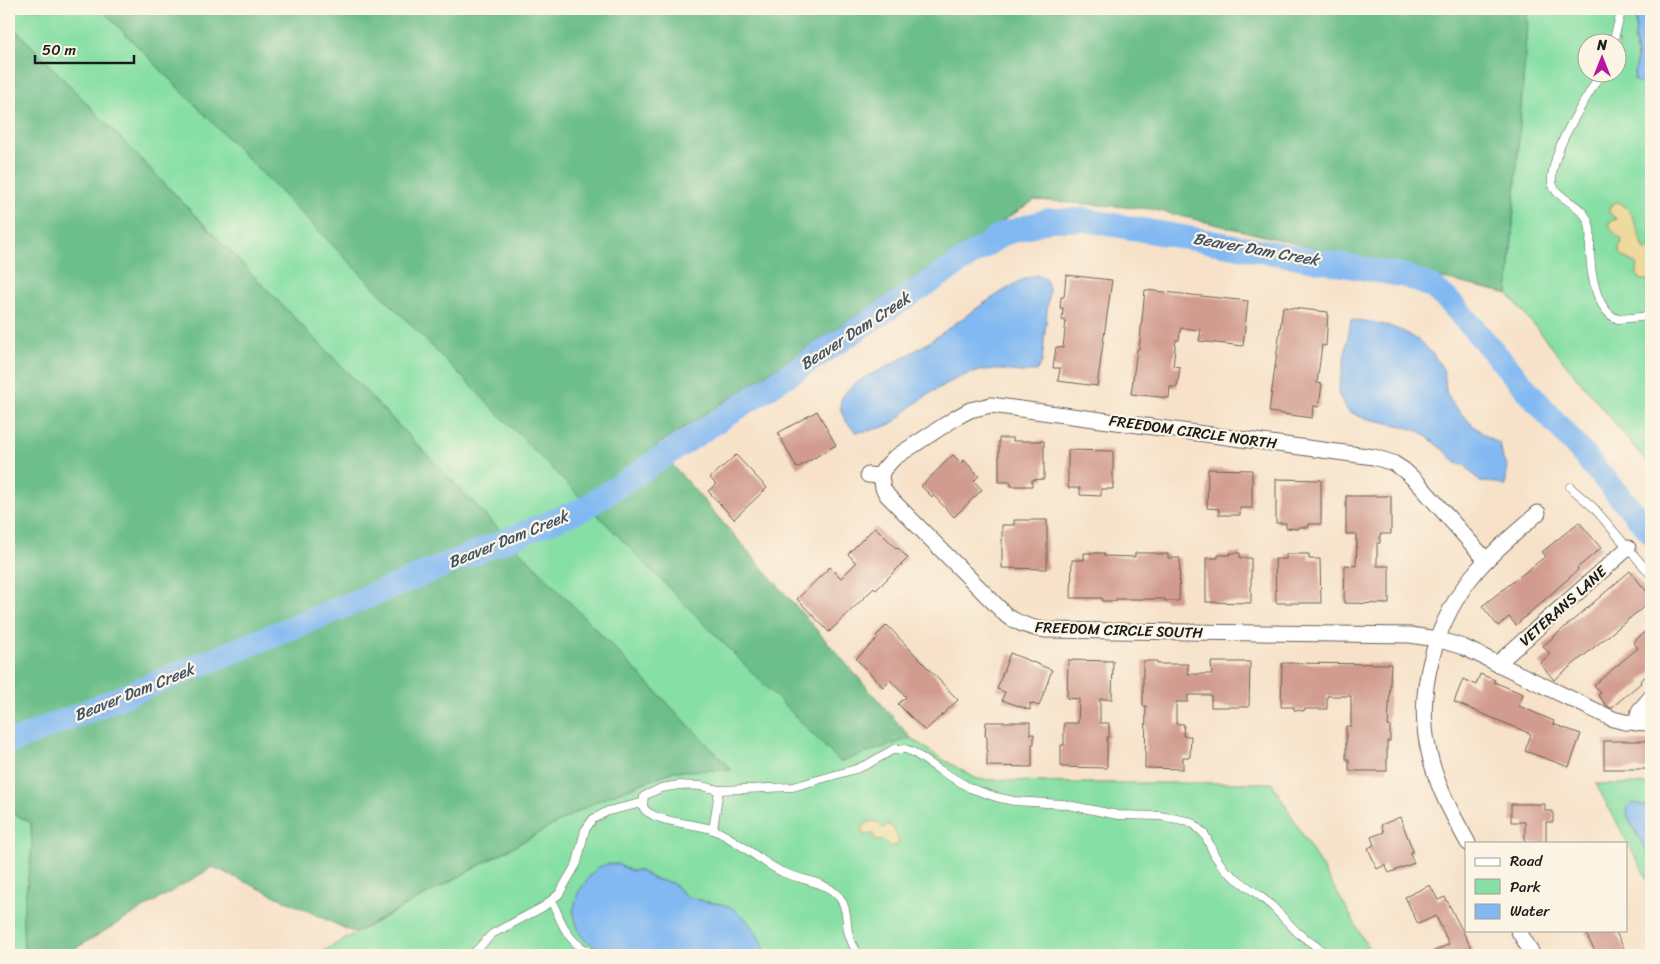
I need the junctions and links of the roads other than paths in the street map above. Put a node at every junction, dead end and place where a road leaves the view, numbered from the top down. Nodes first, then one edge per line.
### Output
1 (1622, 9) edge
2 (1616, 32) edge
3 (1595, 82) edge
4 (1651, 316) edge
5 (875, 475) joint
6 (1570, 487) dead end
7 (1538, 513) dead end
8 (1628, 548) junction
9 (1486, 560) junction
10 (1651, 575) edge
11 (1437, 639) junction
12 (1497, 664) junction
13 (1651, 697) edge
14 (1644, 723) edge
15 (719, 790) junction
16 (642, 803) junction
17 (713, 830) junction
18 (1467, 842) edge
19 (552, 901) junction
20 (1519, 932) edge
21 (472, 955) edge
22 (596, 955) edge
23 (859, 955) edge
24 (1328, 955) edge
25 (1532, 955) edge

1 - 2 lane
3 - 4 lane
5 - 9 street, FREEDOM CIRCLE NORTH
5 - 11 street, FREEDOM CIRCLE SOUTH
6 - 8 lane
7 - 9 street
8 - 10 lane
8 - 12 street, VETERANS LANE
9 - 11 street
11 - 12 street
11 - 18 street
12 - 14 street
13 - 14 street
15 - 16 lane
15 - 17 lane
15 - 24 lane
16 - 17 lane
16 - 19 lane
17 - 23 lane
19 - 21 lane
19 - 22 lane
20 - 25 street

